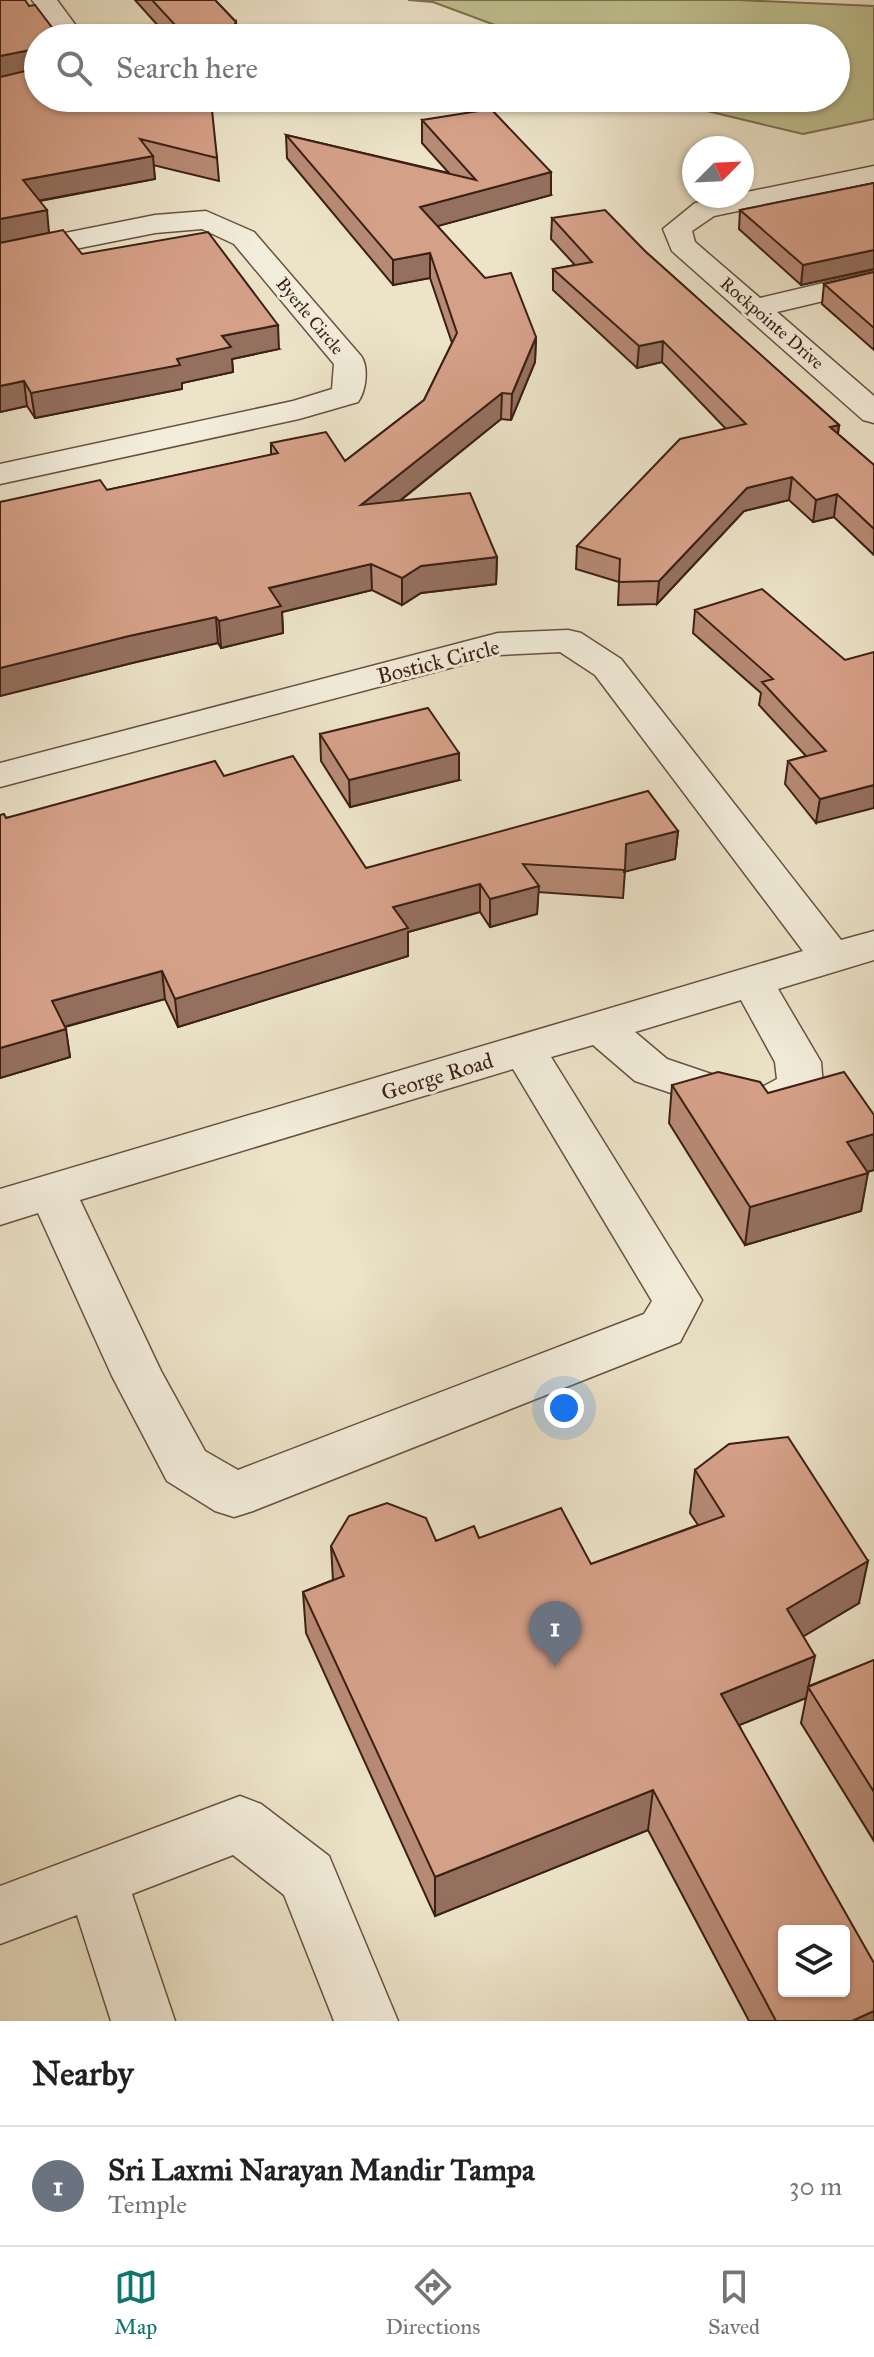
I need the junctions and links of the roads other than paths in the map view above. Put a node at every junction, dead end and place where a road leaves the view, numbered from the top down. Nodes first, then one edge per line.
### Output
1 (44, 0) edge
2 (62, 24) edge
3 (874, 174) edge
4 (0, 255) edge
5 (874, 280) edge
6 (754, 308) junction
7 (871, 407) edge
8 (0, 474) edge
9 (0, 775) edge
10 (874, 945) edge
11 (832, 959) junction
12 (753, 982) junction
13 (600, 1027) junction
14 (524, 1050) junction
15 (52, 1191) junction
16 (0, 1207) edge
17 (96, 1878) junction
18 (0, 1915) edge
19 (143, 2021) edge
20 (366, 2021) edge

1 - 2 street
3 - 6 street, Rockpointe Drive
4 - 8 street, Byerle Circle
5 - 6 street
6 - 7 street, Rockpointe Drive
9 - 11 street, Bostick Circle
10 - 11 street, George Road
11 - 12 street, George Road
12 - 13 street, George Road
12 - 13 street
13 - 14 street, George Road
14 - 15 street, George Road
14 - 15 street
15 - 16 street, George Road
17 - 18 street
17 - 19 street
17 - 20 street

